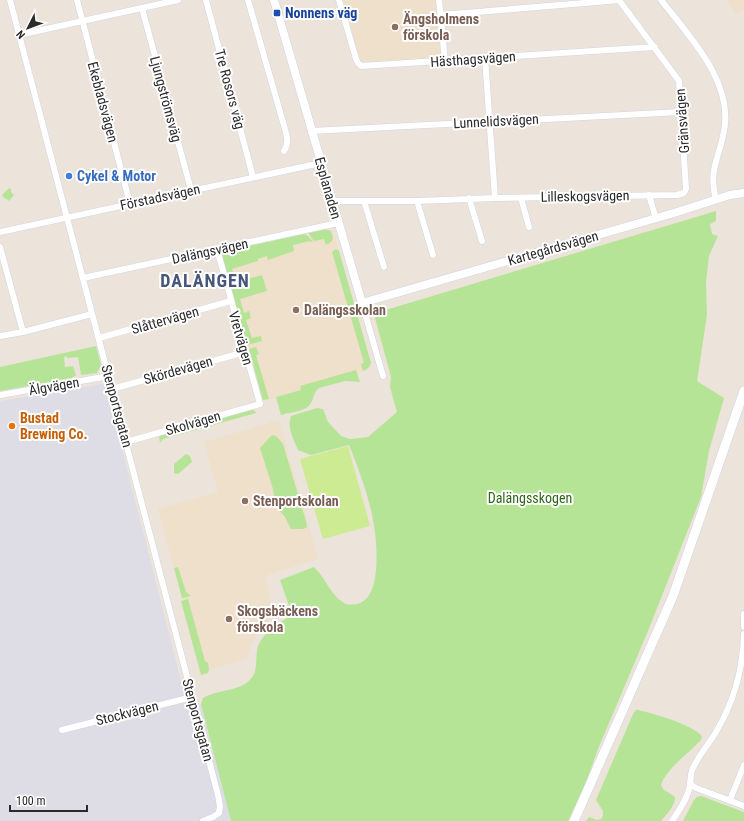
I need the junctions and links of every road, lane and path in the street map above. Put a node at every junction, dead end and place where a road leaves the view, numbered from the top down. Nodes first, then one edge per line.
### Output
1 (10, 0) edge
2 (77, 0) edge
3 (178, 0) edge
4 (206, 0) edge
5 (248, 0) edge
6 (274, 0) edge
7 (339, 0) edge
8 (440, 0) edge
9 (620, 0) edge
10 (661, 0) edge
11 (142, 8) junction
12 (441, 15) junction
13 (82, 21) junction
14 (19, 34) junction
15 (654, 47) junction
16 (484, 58) junction
17 (445, 61) junction
18 (681, 112) junction
19 (490, 122) junction
20 (311, 131) junction
21 (284, 151) dead end
22 (320, 163) junction
23 (253, 177) junction
24 (686, 189) joint
25 (191, 190) junction
26 (744, 193) edge
27 (649, 195) junction
28 (469, 198) junction
29 (496, 198) junction
30 (521, 198) junction
31 (716, 200) junction
32 (332, 201) junction
33 (364, 201) junction
34 (417, 201) junction
35 (130, 204) junction
36 (66, 217) junction
37 (656, 218) junction
38 (338, 223) junction
39 (529, 227) dead end
40 (0, 232) edge
41 (482, 241) dead end
42 (0, 247) edge
43 (217, 249) junction
44 (433, 255) dead end
45 (384, 267) dead end
46 (83, 278) junction
47 (231, 301) junction
48 (362, 303) junction
49 (92, 314) junction
50 (22, 332) junction
51 (0, 336) edge
52 (98, 338) junction
53 (245, 352) junction
54 (109, 376) junction
55 (382, 376) dead end
56 (112, 389) junction
57 (744, 391) edge
58 (0, 395) edge
59 (260, 404) joint
60 (126, 442) junction
61 (744, 614) edge
62 (744, 627) edge
63 (744, 634) edge
64 (192, 697) junction
65 (62, 730) dead end
66 (744, 765) edge
67 (690, 784) junction
68 (730, 800) junction
69 (744, 806) edge
70 (203, 821) edge
71 (574, 821) edge
72 (672, 821) edge

1 - 14 street, Stenportsgatan
2 - 13 street, Ekebladsvägen
3 - 11 street
4 - 23 street, Tre Rosors väg
5 - 21 street
6 - 20 street, Esplanaden
7 - 17 street, Hästhagsvägen
8 - 12 street
9 - 12 street
9 - 15 street, Gränsvägen
10 - 31 street
11 - 13 street
11 - 25 street, Ljungströmsväg
12 - 17 street
13 - 14 street
13 - 35 street, Ekebladsvägen
14 - 36 street, Stenportsgatan
15 - 16 street, Hästhagsvägen
15 - 18 street, Gränsvägen
16 - 17 street, Hästhagsvägen
16 - 19 street
18 - 19 street, Lunnelidsvägen
18 - 24 street, Gränsvägen
19 - 20 street, Lunnelidsvägen
19 - 29 street
20 - 22 street, Esplanaden
22 - 23 street, Förstadsvägen
22 - 32 street, Esplanaden
23 - 25 street, Förstadsvägen
24 - 27 street, Lilleskogsvägen
25 - 35 street, Förstadsvägen
26 - 31 street, Kartegårdsvägen
27 - 30 street, Lilleskogsvägen
27 - 37 street, Lilleskogsvägen
28 - 29 street, Lilleskogsvägen
28 - 34 street, Lilleskogsvägen
28 - 41 street
29 - 30 street, Lilleskogsvägen
30 - 39 street, Lilleskogsvägen
31 - 37 street, Kartegårdsvägen
32 - 33 street, Lilleskogsvägen
32 - 38 street, Esplanaden
33 - 34 street, Lilleskogsvägen
33 - 45 street
34 - 44 street
35 - 36 street, Förstadsvägen
36 - 40 street, Förstadsvägen
36 - 46 street, Stenportsgatan
37 - 48 street, Kartegårdsvägen
38 - 43 street, Dalängsvägen
38 - 48 street, Esplanaden
42 - 50 street
43 - 46 street, Dalängsvägen
43 - 47 street, Vretvägen
46 - 49 street, Stenportsgatan
47 - 52 street, Slåttervägen
47 - 53 street, Vretvägen
48 - 55 street, Esplanaden
49 - 50 street
49 - 52 street, Stenportsgatan
50 - 51 street
52 - 54 street, Stenportsgatan
53 - 56 street, Skördevägen
53 - 59 street, Vretvägen
54 - 56 street, Stenportsgatan
54 - 58 street, Älgvägen
56 - 60 street, Stenportsgatan
57 - 71 main road
59 - 60 street, Skolvägen
60 - 64 street, Stenportsgatan
61 - 62 street
63 - 67 street
64 - 65 street, Stockvägen
64 - 70 street, Stenportsgatan
66 - 68 street
67 - 68 street
67 - 72 street
68 - 69 street

